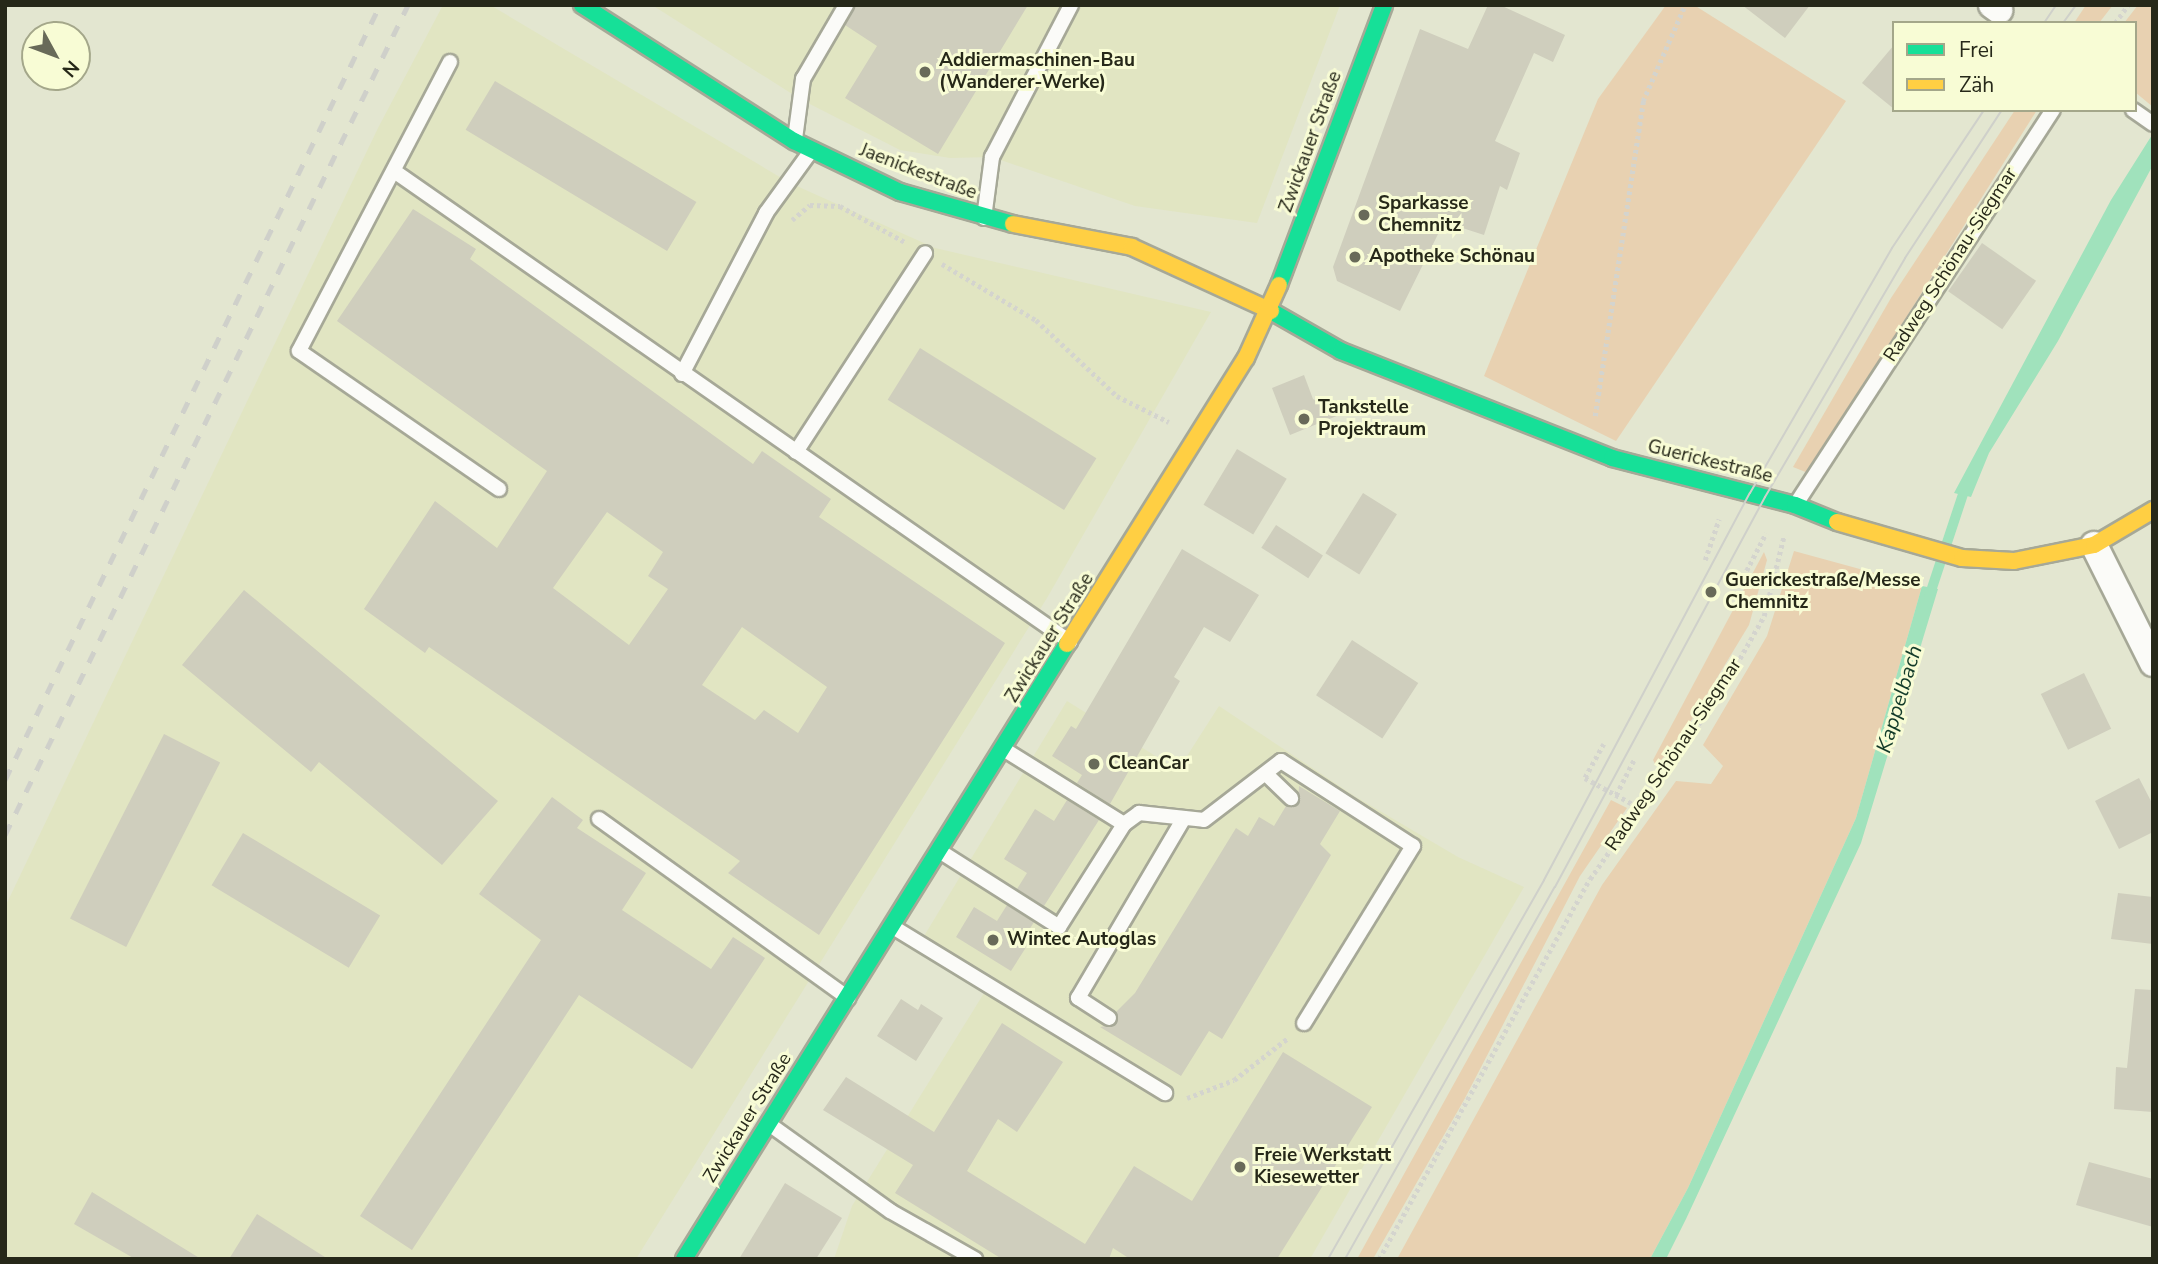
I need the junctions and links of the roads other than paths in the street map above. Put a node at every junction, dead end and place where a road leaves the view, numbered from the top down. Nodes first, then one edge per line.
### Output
1 (582, 5) edge
2 (846, 5) edge
3 (1071, 5) edge
4 (1384, 5) edge
5 (450, 62) dead end
6 (2052, 112) edge
7 (794, 141) junction
8 (811, 150) junction
9 (394, 171) junction
10 (984, 219) junction
11 (926, 253) road end
12 (1269, 309) junction
13 (682, 374) junction
14 (796, 452) junction
15 (499, 489) dead end
16 (1789, 503) junction
17 (2153, 510) edge
18 (2094, 545) junction
19 (1072, 643) junction
20 (2153, 663) edge
21 (1005, 750) junction
22 (1266, 774) junction
23 (1291, 798) dead end
24 (1184, 818) junction
25 (599, 819) dead end
26 (1124, 824) junction
27 (941, 852) junction
28 (893, 927) junction
29 (848, 998) junction
30 (1109, 1018) dead end
31 (1304, 1023) road end
32 (1165, 1093) road end
33 (768, 1124) junction
34 (684, 1259) edge
35 (975, 1259) edge

1 - 7 main road, Jaenickestraße
2 - 7 lane
3 - 10 lane
4 - 12 main road, Zwickauer Straße
5 - 9 lane
6 - 16 lane, Radweg Schönau-Siegmar
7 - 8 main road, Jaenickestraße
8 - 10 main road, Jaenickestraße
8 - 13 lane
9 - 13 lane
9 - 15 lane
10 - 12 main road, Jaenickestraße
11 - 14 lane
12 - 16 main road, Guerickestraße
12 - 19 main road, Zwickauer Straße
13 - 14 lane
14 - 19 lane
16 - 18 main road, Guerickestraße
17 - 18 main road, Guerickestraße
18 - 20 street
19 - 21 main road, Zwickauer Straße
21 - 26 lane
21 - 27 main road, Zwickauer Straße
22 - 23 lane
22 - 24 lane
22 - 31 lane
24 - 26 lane
24 - 30 lane
25 - 29 lane
26 - 27 lane
27 - 28 main road, Zwickauer Straße
28 - 29 main road, Zwickauer Straße
28 - 32 lane
29 - 33 main road, Zwickauer Straße
33 - 34 main road, Zwickauer Straße
33 - 35 lane

